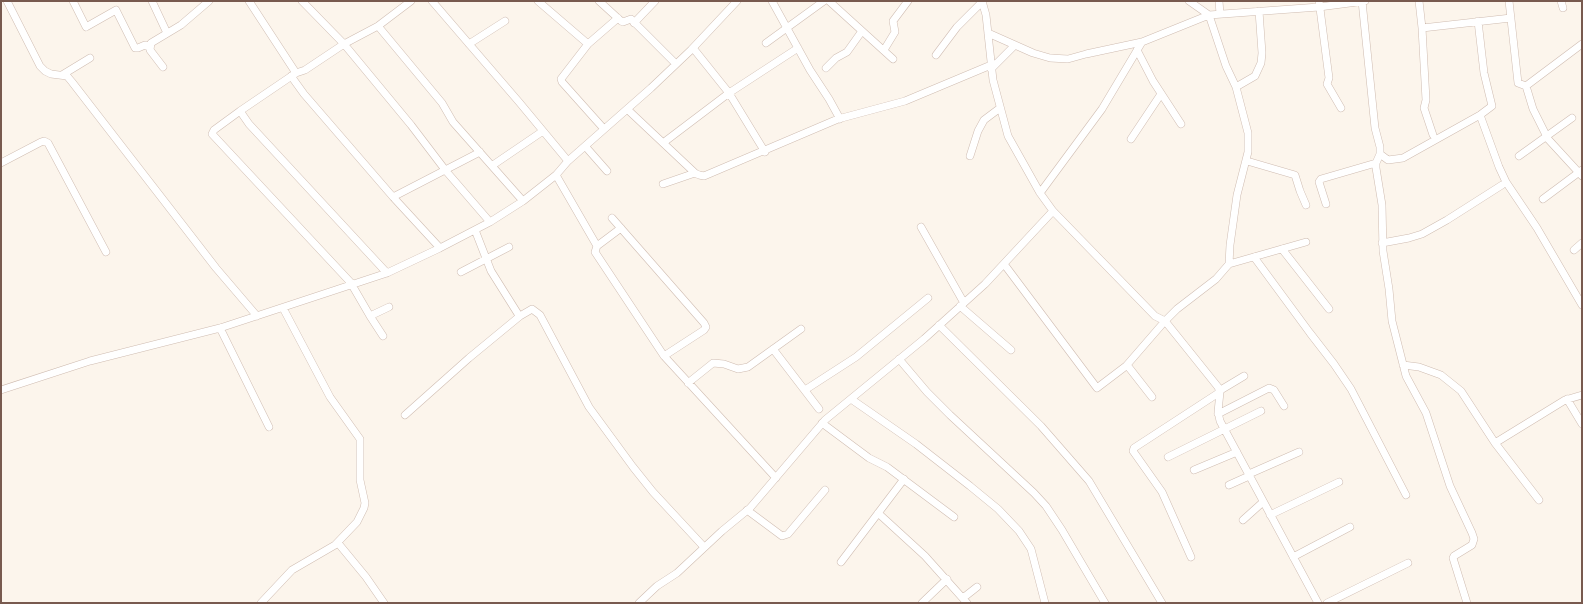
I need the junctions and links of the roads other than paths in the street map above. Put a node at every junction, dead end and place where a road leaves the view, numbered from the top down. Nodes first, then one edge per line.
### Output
1 (7, 1) edge
2 (73, 1) edge
3 (152, 1) edge
4 (209, 1) edge
5 (249, 1) edge
6 (302, 1) edge
7 (411, 1) edge
8 (432, 1) edge
9 (538, 1) edge
10 (600, 1) edge
11 (655, 1) edge
12 (737, 1) edge
13 (772, 1) edge
14 (824, 1) edge
15 (829, 1) edge
16 (908, 1) edge
17 (982, 1) edge
18 (1189, 1) edge
19 (1219, 1) edge
20 (1363, 1) edge
21 (1419, 1) edge
22 (1510, 1) edge
23 (1319, 4) edge
24 (1259, 11) junction
25 (1220, 14) junction
26 (1209, 15) junction
27 (618, 18) junction
28 (1511, 18) junction
29 (1478, 21) junction
30 (505, 22) dead end
31 (634, 22) junction
32 (378, 26) junction
33 (787, 28) junction
34 (1422, 28) junction
35 (862, 31) junction
36 (167, 33) junction
37 (988, 33) junction
38 (1142, 42) junction
39 (766, 43) dead end
40 (344, 44) junction
41 (469, 44) junction
42 (588, 44) junction
43 (1582, 44) edge
44 (1015, 45) junction
45 (149, 47) junction
46 (693, 48) junction
47 (798, 48) junction
48 (884, 50) junction
49 (1138, 50) junction
50 (936, 54) dead end
51 (90, 58) dead end
52 (893, 59) dead end
53 (676, 64) junction
54 (163, 67) dead end
55 (991, 67) junction
56 (826, 68) dead end
57 (62, 75) junction
58 (293, 75) junction
59 (1526, 86) junction
60 (1236, 87) junction
61 (729, 93) junction
62 (1161, 94) junction
63 (1000, 108) junction
64 (1341, 108) dead end
65 (627, 109) junction
66 (240, 111) junction
67 (1480, 115) junction
68 (1572, 118) dead end
69 (840, 119) junction
70 (1181, 124) dead end
71 (604, 129) junction
72 (543, 131) junction
73 (1433, 135) dead end
74 (1547, 137) junction
75 (1131, 140) dead end
76 (663, 143) junction
77 (585, 146) junction
78 (480, 152) junction
79 (765, 152) junction
80 (1380, 154) junction
81 (970, 156) dead end
82 (1519, 156) dead end
83 (568, 161) junction
84 (1247, 161) junction
85 (1, 163) edge
86 (1376, 163) junction
87 (493, 165) junction
88 (446, 171) junction
89 (607, 171) dead end
90 (695, 173) junction
91 (1581, 173) edge
92 (556, 175) junction
93 (663, 184) dead end
94 (1502, 185) dead end
95 (1040, 193) junction
96 (393, 198) junction
97 (1543, 199) dead end
98 (523, 201) junction
99 (1326, 204) dead end
100 (1306, 205) dead end
101 (1053, 211) junction
102 (612, 218) dead end
103 (490, 222) junction
104 (921, 227) dead end
105 (621, 228) junction
106 (475, 230) junction
107 (1306, 242) dead end
108 (1582, 242) edge
109 (1382, 243) junction
110 (597, 246) junction
111 (509, 247) dead end
112 (440, 248) junction
113 (1282, 249) junction
114 (1574, 250) dead end
115 (106, 252) dead end
116 (1254, 257) junction
117 (486, 259) junction
118 (1004, 264) junction
119 (1229, 264) junction
120 (461, 272) dead end
121 (387, 273) junction
122 (353, 285) junction
123 (928, 298) dead end
124 (962, 304) junction
125 (1582, 305) edge
126 (389, 307) dead end
127 (283, 308) junction
128 (1330, 309) dead end
129 (257, 316) junction
130 (370, 316) junction
131 (520, 316) junction
132 (1166, 321) junction
133 (939, 325) junction
134 (220, 328) junction
135 (801, 329) dead end
136 (383, 336) dead end
137 (773, 349) junction
138 (1011, 350) dead end
139 (664, 356) junction
140 (899, 359) junction
141 (1127, 365) junction
142 (1403, 365) junction
143 (1244, 376) dead end
144 (688, 383) junction
145 (1, 390) edge
146 (804, 390) junction
147 (1219, 392) junction
148 (1582, 395) edge
149 (1152, 397) dead end
150 (851, 399) junction
151 (1567, 399) junction
152 (1284, 406) dead end
153 (819, 409) dead end
154 (1261, 411) dead end
155 (1218, 414) junction
156 (405, 415) dead end
157 (822, 424) junction
158 (1582, 424) edge
159 (269, 427) dead end
160 (1224, 429) junction
161 (1495, 443) junction
162 (1237, 452) junction
163 (1299, 452) dead end
164 (1168, 457) dead end
165 (1194, 470) dead end
166 (1249, 475) junction
167 (776, 478) junction
168 (904, 479) junction
169 (1339, 482) dead end
170 (1229, 485) dead end
171 (825, 490) dead end
172 (1406, 495) dead end
173 (1539, 500) dead end
174 (1263, 502) junction
175 (747, 510) junction
176 (878, 513) junction
177 (1270, 516) junction
178 (954, 517) dead end
179 (1243, 520) dead end
180 (1350, 527) dead end
181 (338, 543) junction
182 (704, 547) junction
183 (1191, 557) dead end
184 (1293, 557) junction
185 (841, 562) dead end
186 (1408, 563) dead end
187 (947, 579) junction
188 (977, 587) dead end
189 (965, 601) edge
190 (261, 603) edge
191 (384, 603) edge
192 (639, 603) edge
193 (922, 603) edge
194 (1045, 603) edge
195 (1104, 603) edge
196 (1162, 603) edge
197 (1318, 603) edge
198 (1327, 603) edge
199 (1467, 603) edge

1 - 57 street
2 - 45 street
3 - 36 street
4 - 36 street
5 - 58 street
6 - 40 street
7 - 32 street
8 - 41 street
9 - 42 street
10 - 27 street
11 - 31 street
12 - 46 street
13 - 33 street
14 - 33 street
15 - 35 street
16 - 48 street
17 - 37 street
17 - 50 street
18 - 26 street
19 - 25 street
20 - 23 street
20 - 80 street
21 - 34 street
22 - 28 street
23 - 24 street
23 - 64 street
24 - 25 street
24 - 60 street
25 - 26 street
26 - 38 street
26 - 60 street
27 - 31 street
27 - 42 street
28 - 29 street
28 - 59 street
29 - 34 street
29 - 67 street
30 - 41 street
31 - 53 street
32 - 40 street
32 - 78 street
33 - 39 street
33 - 47 street
34 - 73 street
35 - 48 street
35 - 56 street
36 - 45 street
37 - 44 street
37 - 55 street
38 - 44 street
38 - 49 street
40 - 58 street
40 - 88 street
41 - 72 street
42 - 71 street
43 - 59 street
44 - 55 street
45 - 54 street
46 - 53 street
46 - 61 street
47 - 61 street
47 - 69 street
48 - 52 street
49 - 62 street
49 - 95 street
51 - 57 street
53 - 65 street
55 - 63 street
55 - 69 street
57 - 129 street
58 - 66 street
58 - 96 street
59 - 74 street
60 - 84 street
61 - 76 street
61 - 79 street
62 - 70 street
62 - 75 street
63 - 81 street
63 - 95 street
65 - 71 street
65 - 76 street
66 - 121 street
66 - 122 street
67 - 80 street
67 - 125 street
68 - 74 street
69 - 79 street
71 - 77 street
72 - 83 street
72 - 87 street
74 - 82 street
74 - 91 street
76 - 90 street
77 - 83 street
77 - 89 street
78 - 87 street
78 - 88 street
79 - 90 street
80 - 86 street
83 - 92 street
84 - 100 street
84 - 119 street
85 - 115 street
86 - 99 street
86 - 109 street
87 - 98 street
88 - 96 street
88 - 103 street
90 - 93 street
91 - 97 street
92 - 98 street
92 - 110 street
94 - 109 street
95 - 101 street
96 - 112 street
98 - 103 street
101 - 118 street
101 - 132 street
102 - 105 street
103 - 106 street
104 - 124 street
105 - 110 street
105 - 139 street
106 - 112 street
106 - 117 street
107 - 113 street
108 - 114 street
109 - 142 street
110 - 139 street
111 - 117 street
112 - 121 street
113 - 116 street
113 - 128 street
116 - 119 street
116 - 172 street
117 - 120 street
117 - 131 street
118 - 124 street
118 - 141 street
119 - 132 street
121 - 122 street
122 - 127 street
122 - 130 street
123 - 146 street
124 - 133 street
124 - 138 street
126 - 130 street
127 - 129 street
127 - 181 street
129 - 134 street
130 - 136 street
131 - 156 street
131 - 182 street
132 - 141 street
132 - 147 street
133 - 140 street
133 - 196 street
134 - 145 street
134 - 159 street
135 - 137 street
137 - 144 street
137 - 146 street
139 - 144 street
140 - 150 street
140 - 195 street
141 - 149 street
142 - 161 street
142 - 199 street
143 - 147 street
144 - 167 street
146 - 153 street
147 - 155 street
147 - 183 street
148 - 151 street
150 - 157 street
150 - 194 street
151 - 158 street
151 - 161 street
152 - 155 street
154 - 160 street
155 - 160 street
157 - 167 street
157 - 168 street
160 - 162 street
160 - 164 street
161 - 173 street
162 - 165 street
162 - 166 street
163 - 166 street
166 - 170 street
166 - 174 street
167 - 175 street
168 - 176 street
168 - 178 street
169 - 177 street
171 - 175 street
174 - 177 street
174 - 179 street
175 - 182 street
176 - 185 street
176 - 187 street
177 - 184 street
180 - 184 street
181 - 190 street
181 - 191 street
182 - 192 street
184 - 197 street
186 - 198 street
187 - 189 street
187 - 193 street
188 - 189 street

